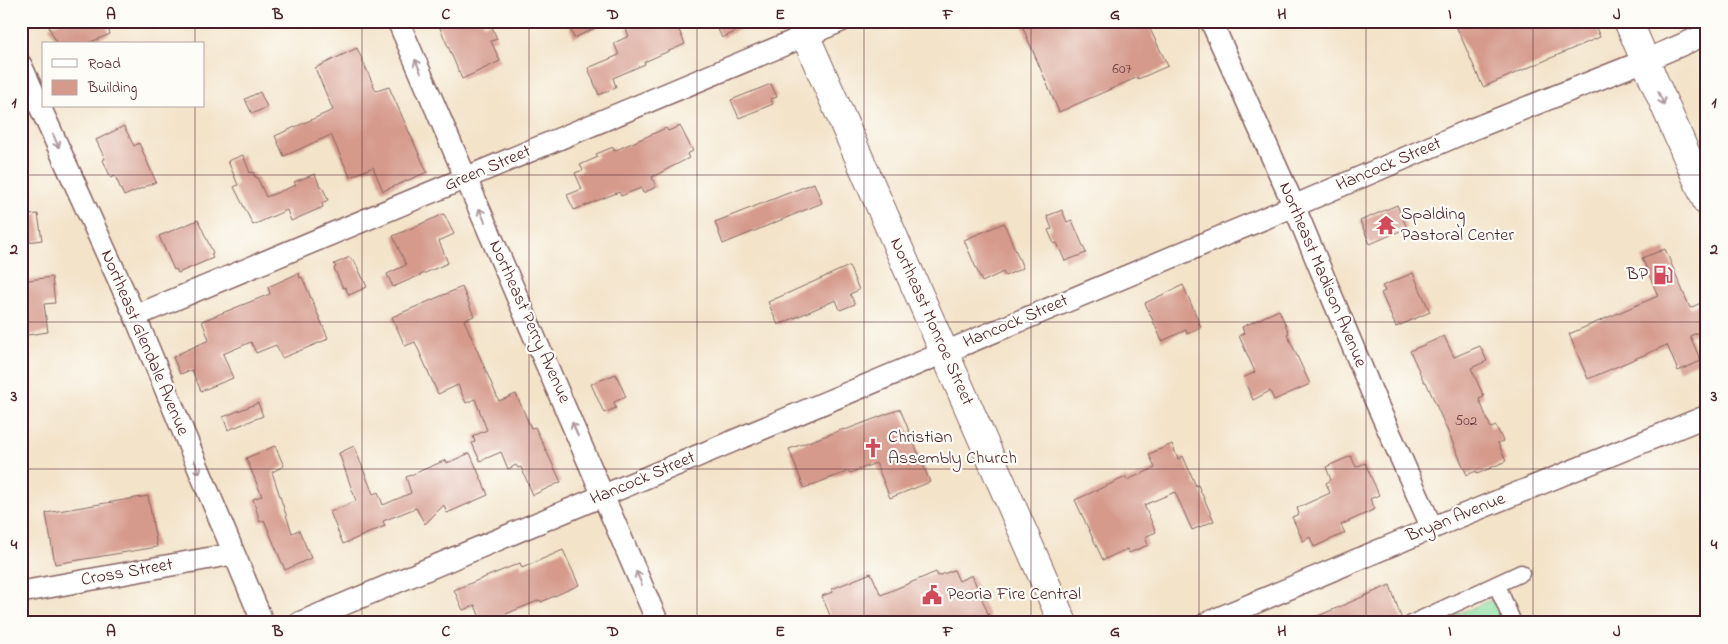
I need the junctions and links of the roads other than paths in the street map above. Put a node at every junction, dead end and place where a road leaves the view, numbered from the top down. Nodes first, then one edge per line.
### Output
1 (398, 21) edge
2 (841, 21) edge
3 (1211, 21) edge
4 (1628, 21) edge
5 (802, 29) edge
6 (1707, 34) edge
7 (1644, 61) junction
8 (21, 65) edge
9 (466, 179) junction
10 (1707, 202) edge
11 (1294, 206) junction
12 (135, 316) junction
13 (945, 352) junction
14 (1707, 416) edge
15 (604, 495) junction
16 (1432, 528) junction
17 (233, 554) junction
18 (1522, 573) dead end
19 (1497, 585) junction
20 (21, 592) edge
21 (1435, 618) edge
22 (262, 623) edge
23 (298, 623) edge
24 (658, 623) edge
25 (1062, 623) edge
26 (1206, 623) edge
27 (1413, 623) edge
28 (1513, 623) edge

9 -> 1 street, Northeast Perry Avenue
2 - 5 street, Green Street
3 - 11 street, Northeast Madison Avenue
4 - 7 street
5 - 9 street, Green Street
5 - 13 street, Northeast Monroe Street
6 - 7 street, Hancock Street
7 -> 10 street
7 - 11 street, Hancock Street
8 -> 12 street, Northeast Glendale Avenue
9 - 12 street, Green Street
15 -> 9 street, Northeast Perry Avenue
11 - 13 street, Hancock Street
11 - 16 street, Northeast Madison Avenue
12 -> 17 street, Northeast Glendale Avenue
13 - 15 street, Hancock Street
13 - 25 street, Northeast Monroe Street
14 - 16 street, Bryan Avenue
15 - 23 street, Hancock Street
24 -> 15 street, Northeast Perry Avenue
16 - 26 street, Bryan Avenue
17 - 20 street, Cross Street
17 - 22 street, Northeast Glendale Avenue
18 - 19 street
19 - 21 street
19 - 28 street
21 - 27 street

